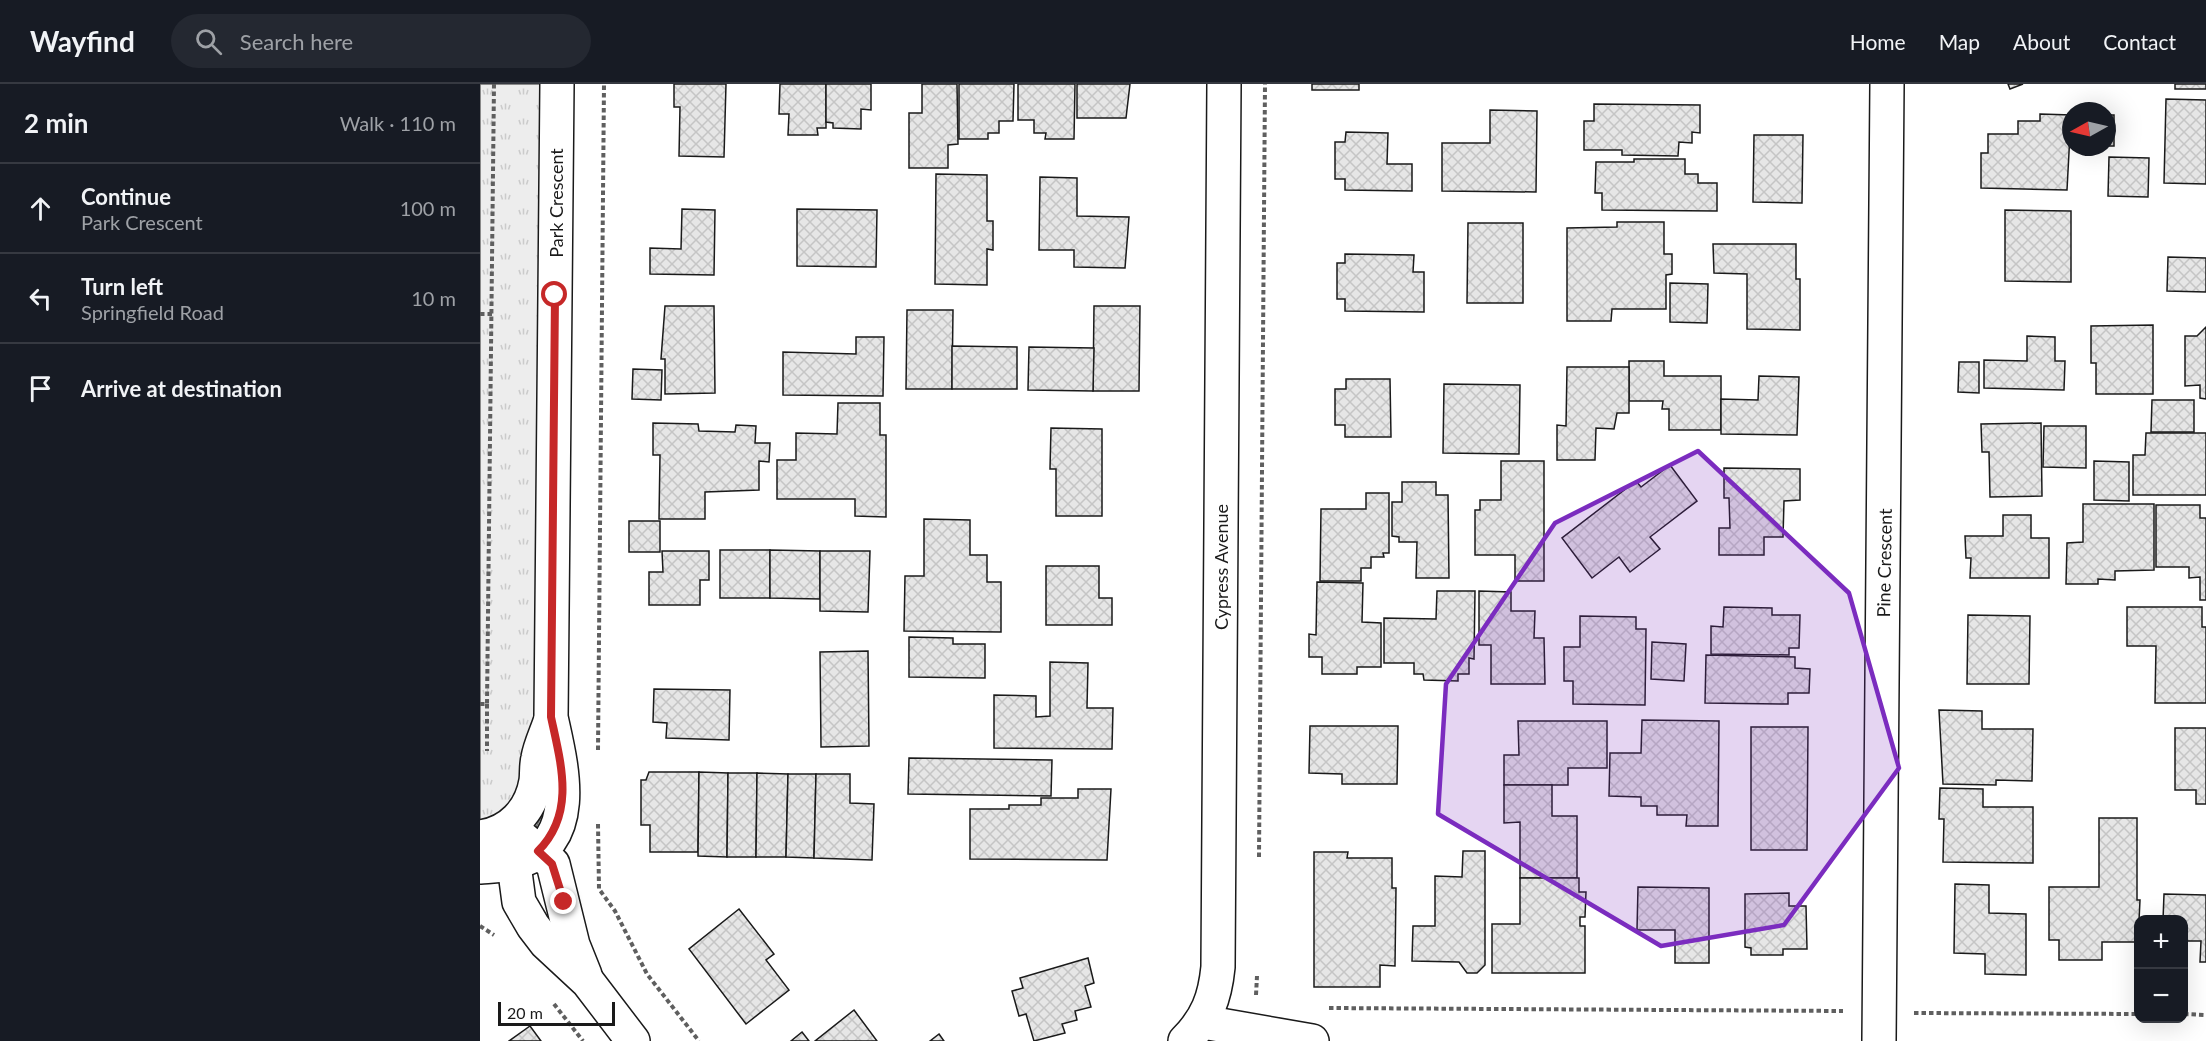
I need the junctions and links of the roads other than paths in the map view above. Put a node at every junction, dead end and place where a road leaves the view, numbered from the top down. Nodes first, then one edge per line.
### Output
1 (557, 84) edge
2 (1224, 84) edge
3 (1887, 84) edge
4 (551, 717) junction
5 (495, 832) edge
6 (525, 857) junction
7 (480, 867) edge
8 (588, 982) junction
9 (1194, 1031) edge
10 (633, 1041) edge
11 (1312, 1041) edge
12 (1879, 1041) edge

1 - 4 street, Park Crescent
2 - 9 street, Cypress Avenue
3 - 12 street, Pine Crescent
4 - 5 street, Park Crescent
4 - 6 street, Park Crescent
5 - 6 street
6 - 7 street
6 - 8 street
6 - 8 street
8 - 10 street
9 - 11 street

